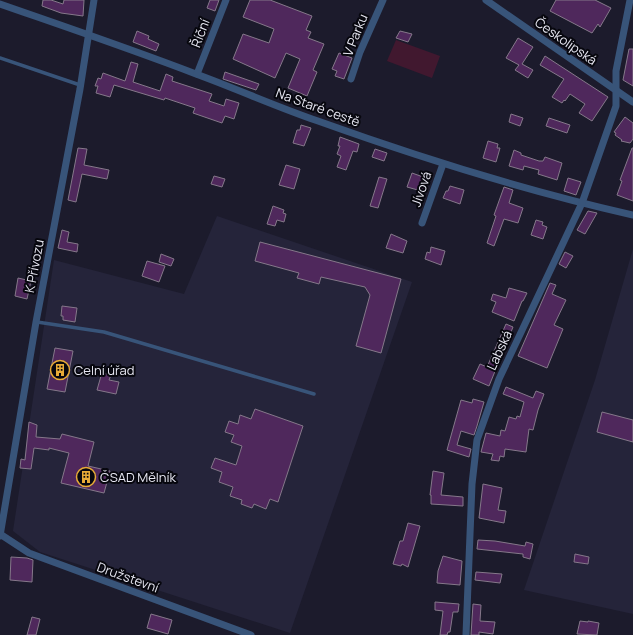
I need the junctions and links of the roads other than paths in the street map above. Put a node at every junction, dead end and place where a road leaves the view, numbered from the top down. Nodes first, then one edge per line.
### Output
1 (94, 0) edge
2 (226, 0) edge
3 (383, 0) edge
4 (486, 0) edge
5 (630, 0) edge
6 (0, 4) edge
7 (88, 34) junction
8 (0, 58) edge
9 (197, 74) junction
10 (351, 80) dead end
11 (80, 85) junction
12 (617, 91) junction
13 (633, 102) edge
14 (443, 164) junction
15 (582, 203) junction
16 (633, 215) edge
17 (422, 223) dead end
18 (36, 322) junction
19 (314, 394) dead end
20 (0, 535) edge
21 (251, 635) edge
22 (466, 635) edge

1 - 7 street, K Přívozu
2 - 9 street, Říční
3 - 10 street, V Parku
4 - 12 street, Českolipská
5 - 12 street, Labská
6 - 7 street, Na Staré cestě
7 - 9 street, Na Staré cestě
7 - 11 street, K Přívozu
8 - 11 lane
9 - 14 street, Na Staré cestě
11 - 18 street, K Přívozu
12 - 13 street, Českolipská
12 - 15 street, Labská
14 - 15 street, Na Staré cestě
14 - 17 street, Jívová
15 - 16 street, Na Staré cestě
15 - 22 street, Labská
18 - 19 lane
18 - 20 street, K Přívozu
20 - 21 street, Družstevní

